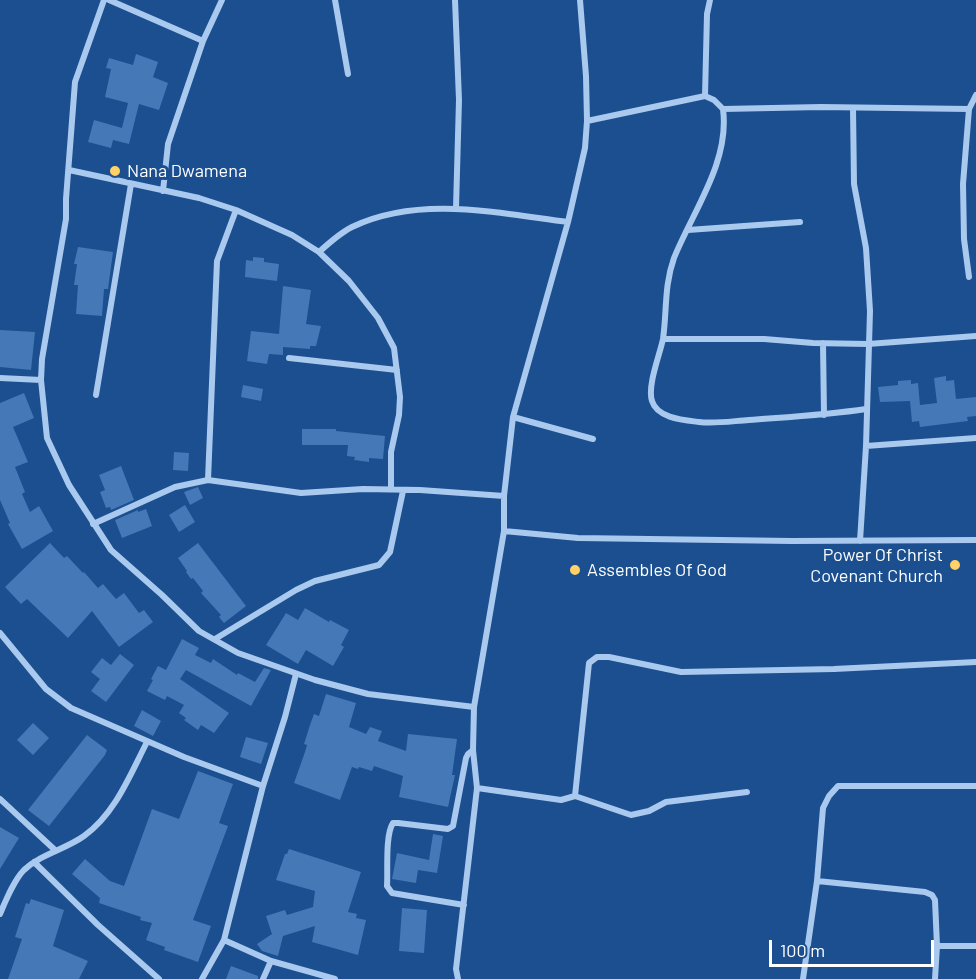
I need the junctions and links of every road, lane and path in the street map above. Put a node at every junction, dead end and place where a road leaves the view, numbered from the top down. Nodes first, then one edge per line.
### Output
1 (104, 0) edge
2 (109, 0) edge
3 (222, 0) edge
4 (335, 0) edge
5 (455, 0) edge
6 (580, 0) edge
7 (710, 0) edge
8 (203, 41) junction
9 (348, 74) dead end
10 (976, 95) edge
11 (705, 96) junction
12 (853, 108) junction
13 (723, 109) junction
14 (969, 109) junction
15 (587, 121) junction
16 (69, 170) junction
17 (131, 184) junction
18 (163, 191) junction
19 (456, 208) junction
20 (236, 210) junction
21 (568, 222) junction
22 (800, 222) dead end
23 (688, 230) junction
24 (319, 252) junction
25 (969, 277) dead end
26 (976, 336) edge
27 (663, 339) junction
28 (823, 343) junction
29 (868, 344) junction
30 (289, 358) dead end
31 (397, 370) junction
32 (0, 378) edge
33 (41, 380) junction
34 (96, 395) dead end
35 (866, 409) junction
36 (824, 415) junction
37 (513, 417) junction
38 (976, 438) edge
39 (593, 439) dead end
40 (866, 446) junction
41 (208, 480) junction
42 (391, 489) junction
43 (403, 491) junction
44 (504, 496) junction
45 (93, 524) junction
46 (504, 531) junction
47 (976, 540) edge
48 (860, 541) junction
49 (0, 633) edge
50 (215, 639) junction
51 (976, 662) edge
52 (296, 674) junction
53 (474, 707) junction
54 (147, 741) junction
55 (473, 750) junction
56 (263, 786) junction
57 (976, 786) edge
58 (477, 788) junction
59 (747, 792) dead end
60 (575, 796) junction
61 (0, 799) edge
62 (56, 851) junction
63 (34, 862) junction
64 (817, 881) junction
65 (3, 900) edge
66 (464, 905) junction
67 (0, 914) edge
68 (225, 940) junction
69 (937, 946) junction
70 (976, 946) edge
71 (271, 961) junction
72 (159, 979) edge
73 (202, 979) edge
74 (262, 979) edge
75 (335, 979) edge
76 (458, 979) edge
77 (803, 979) edge
78 (935, 979) edge

1 - 16 street
2 - 8 street
3 - 8 street
4 - 9 street
5 - 19 street
6 - 15 street
7 - 11 street
8 - 18 street
10 - 14 street
11 - 13 street
11 - 15 street
12 - 13 street
12 - 14 street
12 - 29 street
13 - 23 street
14 - 25 street
15 - 21 street
16 - 17 street
16 - 33 street
17 - 18 street
17 - 34 street
18 - 20 street
19 - 21 street
19 - 24 street
20 - 24 street
20 - 41 street
21 - 37 street
22 - 23 street
23 - 27 street
24 - 31 street
26 - 29 street
27 - 28 street
27 - 36 street
28 - 29 street
28 - 36 street
29 - 35 street
30 - 31 street
31 - 42 street
32 - 33 street
33 - 45 street
35 - 36 street
35 - 40 street
37 - 39 street
37 - 44 street
38 - 40 street
40 - 48 street
41 - 42 street
41 - 45 street
42 - 43 street
43 - 44 street
43 - 50 street
44 - 46 street
45 - 50 street
46 - 48 street
46 - 53 street
47 - 48 street
49 - 54 street
50 - 52 street
51 - 60 street
52 - 53 street
52 - 56 street
53 - 55 street
54 - 56 street
54 - 62 street
55 - 58 street
55 - 66 street
56 - 68 street
57 - 64 street
58 - 60 street
58 - 66 street
59 - 60 street
61 - 62 street
62 - 63 street
63 - 65 street
63 - 72 street
64 - 69 street
64 - 77 street
65 - 67 street
66 - 76 street
68 - 71 street
68 - 73 street
69 - 70 street
69 - 78 street
71 - 74 street
71 - 75 street

